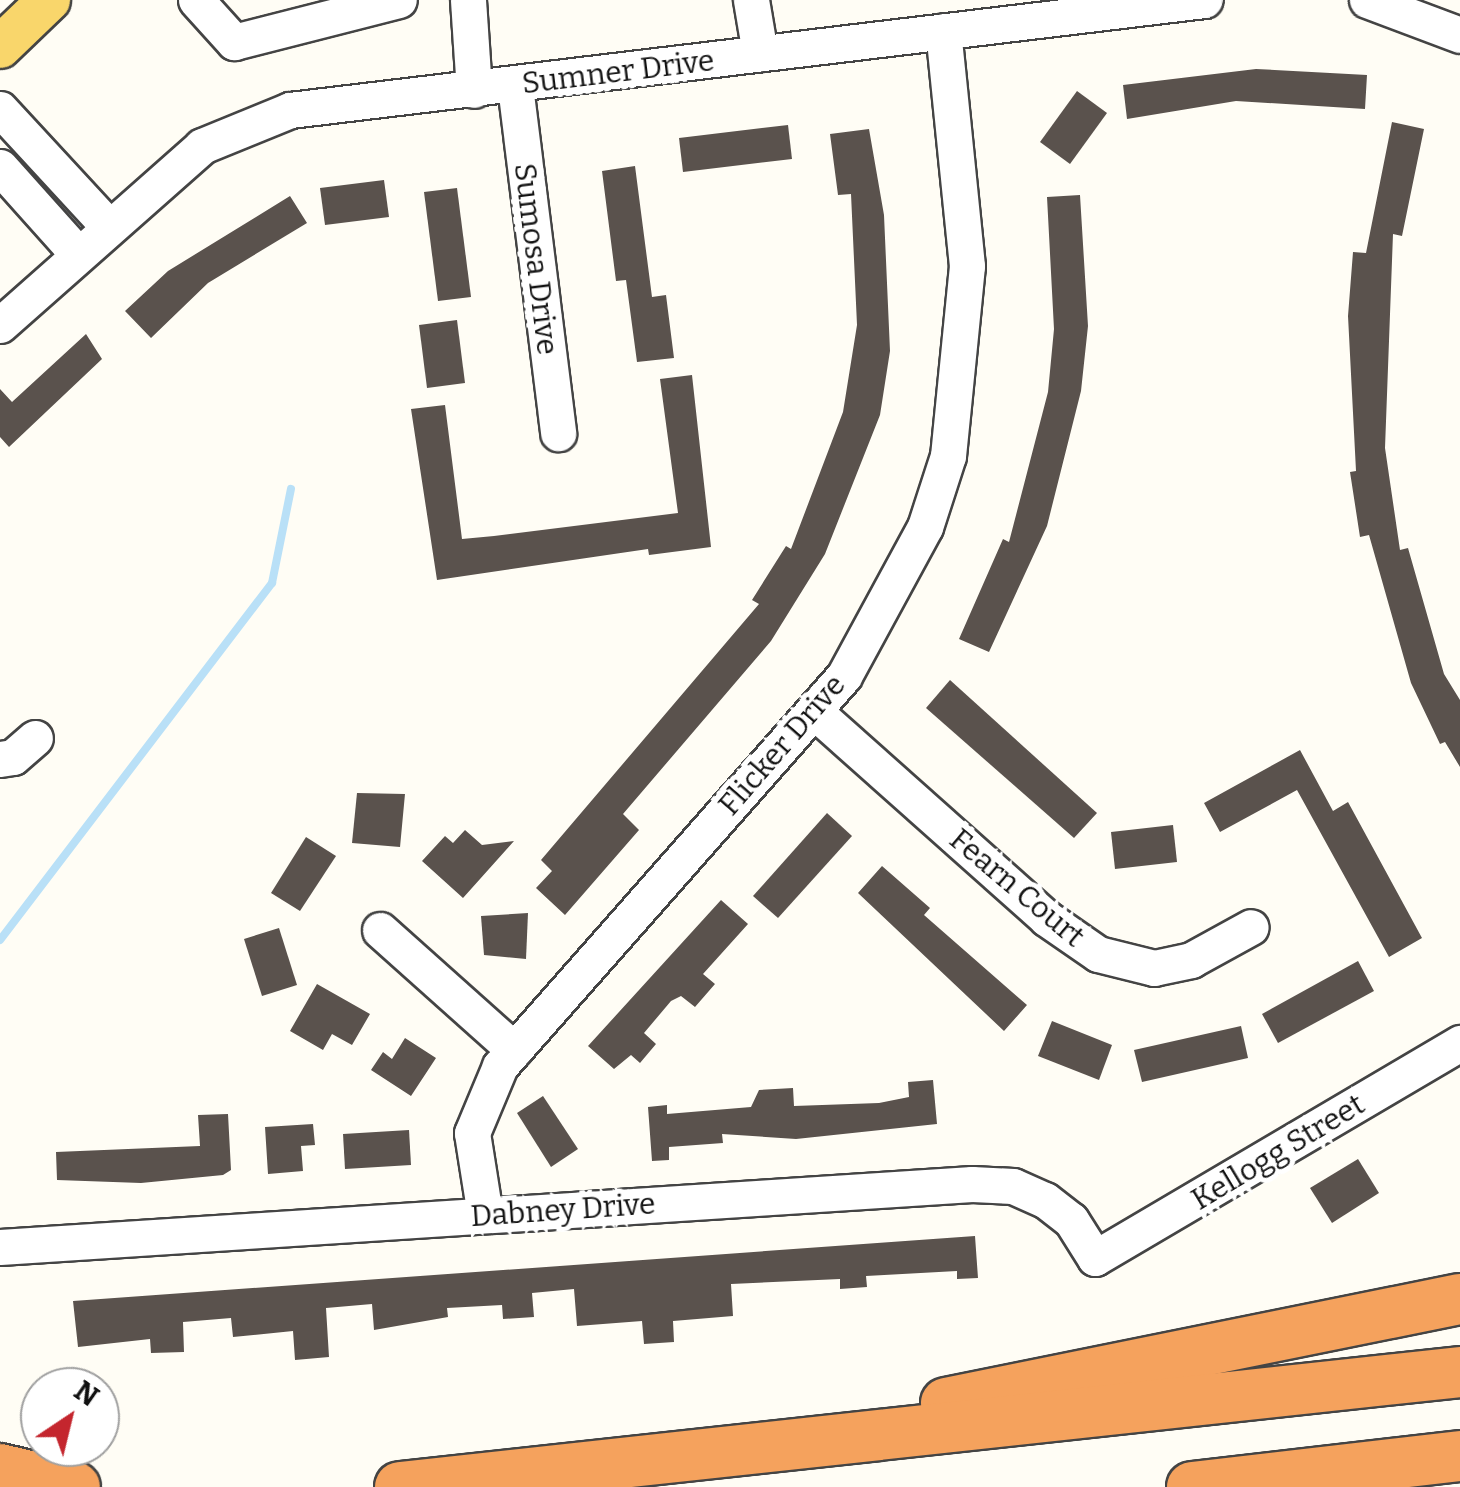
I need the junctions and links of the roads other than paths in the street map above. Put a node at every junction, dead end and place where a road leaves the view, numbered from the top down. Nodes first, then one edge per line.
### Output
1 (49, 0) edge
2 (196, 0) edge
3 (399, 0) edge
4 (468, 0) edge
5 (751, 0) edge
6 (1204, 0) edge
7 (1367, 0) edge
8 (942, 31) junction
9 (1460, 35) edge
10 (0, 47) edge
11 (760, 53) junction
12 (515, 86) junction
13 (474, 90) junction
14 (0, 108) edge
15 (0, 166) edge
16 (107, 225) junction
17 (76, 252) junction
18 (0, 325) edge
19 (558, 433) dead end
20 (814, 711) junction
21 (35, 738) dead end
22 (0, 758) edge
23 (1250, 927) dead end
24 (380, 930) dead end
25 (1460, 1044) edge
26 (514, 1050) junction
27 (485, 1215) junction
28 (0, 1247) edge
29 (1095, 1258) joint
30 (1460, 1299) edge
31 (1460, 1372) edge
32 (814, 1442) junction
33 (1460, 1456) edge
34 (0, 1469) edge
35 (74, 1487) edge
36 (400, 1487) edge
37 (1192, 1487) edge

1 - 10 main road
2 - 3 street
4 - 13 street
5 - 11 street
6 - 8 street, Sumner Drive
7 - 9 street
8 - 11 street, Sumner Drive
8 - 20 street, Flicker Drive
11 - 12 street, Sumner Drive
12 - 13 street, Sumner Drive
12 - 19 street, Sumosa Drive
13 - 16 street, Sumner Drive
14 - 16 street
15 - 17 street
16 - 17 street, Sumner Drive
17 - 18 street, Sumner Drive
20 - 23 street, Fearn Court
20 - 26 street, Flicker Drive
21 - 22 street
24 - 26 street
25 - 29 street, Kellogg Street
26 - 27 street, Flicker Drive
27 - 28 street, Dabney Drive
27 - 29 street, Dabney Drive
30 - 32 highway
31 - 32 highway
32 - 36 highway
33 - 37 highway
34 - 35 highway

